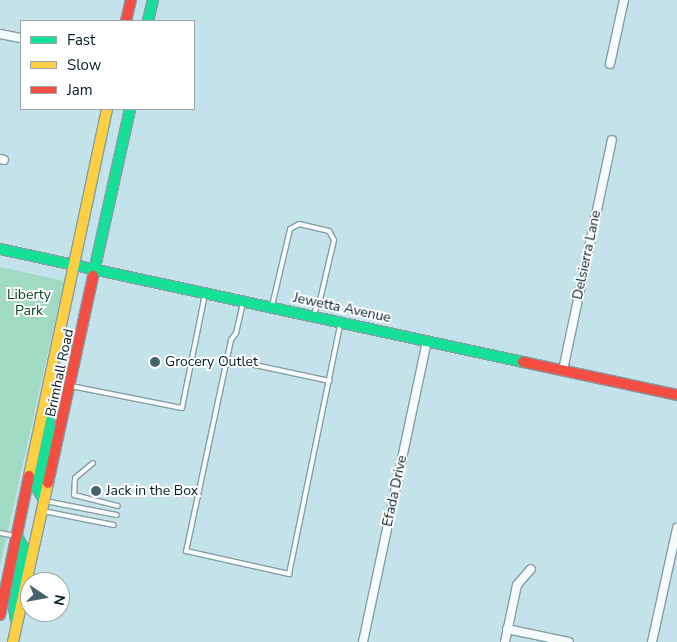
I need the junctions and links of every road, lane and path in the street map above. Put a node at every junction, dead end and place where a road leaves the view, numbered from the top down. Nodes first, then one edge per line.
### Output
1 (131, 0) edge
2 (153, 0) edge
3 (624, 0) edge
4 (126, 20) edge
5 (148, 20) edge
6 (0, 34) edge
7 (20, 38) edge
8 (610, 64) dead end
9 (107, 110) edge
10 (130, 110) edge
11 (612, 140) dead end
12 (0, 249) edge
13 (73, 264) junction
14 (97, 268) junction
15 (205, 292) junction
16 (243, 300) junction
17 (272, 307) junction
18 (313, 316) junction
19 (341, 322) junction
20 (428, 341) junction
21 (226, 359) junction
22 (563, 370) junction
23 (330, 381) junction
24 (71, 386) junction
25 (677, 394) edge
26 (45, 406) junction
27 (93, 463) dead end
28 (44, 506) junction
29 (118, 506) dead end
30 (117, 515) dead end
31 (114, 526) dead end
32 (677, 528) edge
33 (0, 533) edge
34 (17, 536) junction
35 (674, 560) edge
36 (531, 569) dead end
37 (0, 615) edge
38 (17, 623) junction
39 (507, 629) junction
40 (13, 642) edge
41 (363, 642) edge
42 (505, 642) edge
43 (569, 642) edge
44 (652, 642) edge

1 - 4 street
2 - 5 street
3 - 8 street
6 - 7 street
9 - 13 street, Brimhall Road
10 - 14 street, Brimhall Road
11 - 22 street, Delsierra Lane
12 - 13 street, Jewetta Avenue
13 - 14 street, Jewetta Avenue
13 - 26 street, Brimhall Road
14 - 15 street, Jewetta Avenue
14 - 24 street, Brimhall Road
15 - 16 street, Jewetta Avenue
15 - 24 lane
16 - 17 street, Jewetta Avenue
16 - 21 lane
17 - 18 street, Jewetta Avenue
17 - 18 lane
18 - 19 street, Jewetta Avenue
19 - 20 street, Jewetta Avenue
19 - 23 lane
20 - 22 street, Jewetta Avenue
20 - 41 street, Efada Drive
21 - 23 lane
21 - 23 lane
22 - 25 street, Jewetta Avenue
24 - 28 street, Brimhall Road
26 - 28 street
26 - 34 street, Brimhall Road
27 - 29 lane
28 - 30 lane
28 - 31 lane
28 - 38 street, Brimhall Road
32 - 35 street
33 - 34 lane
34 - 37 street, Brimhall Road
34 - 38 street
35 - 44 street
36 - 39 street
38 - 40 street, Brimhall Road
39 - 42 street
39 - 43 street

